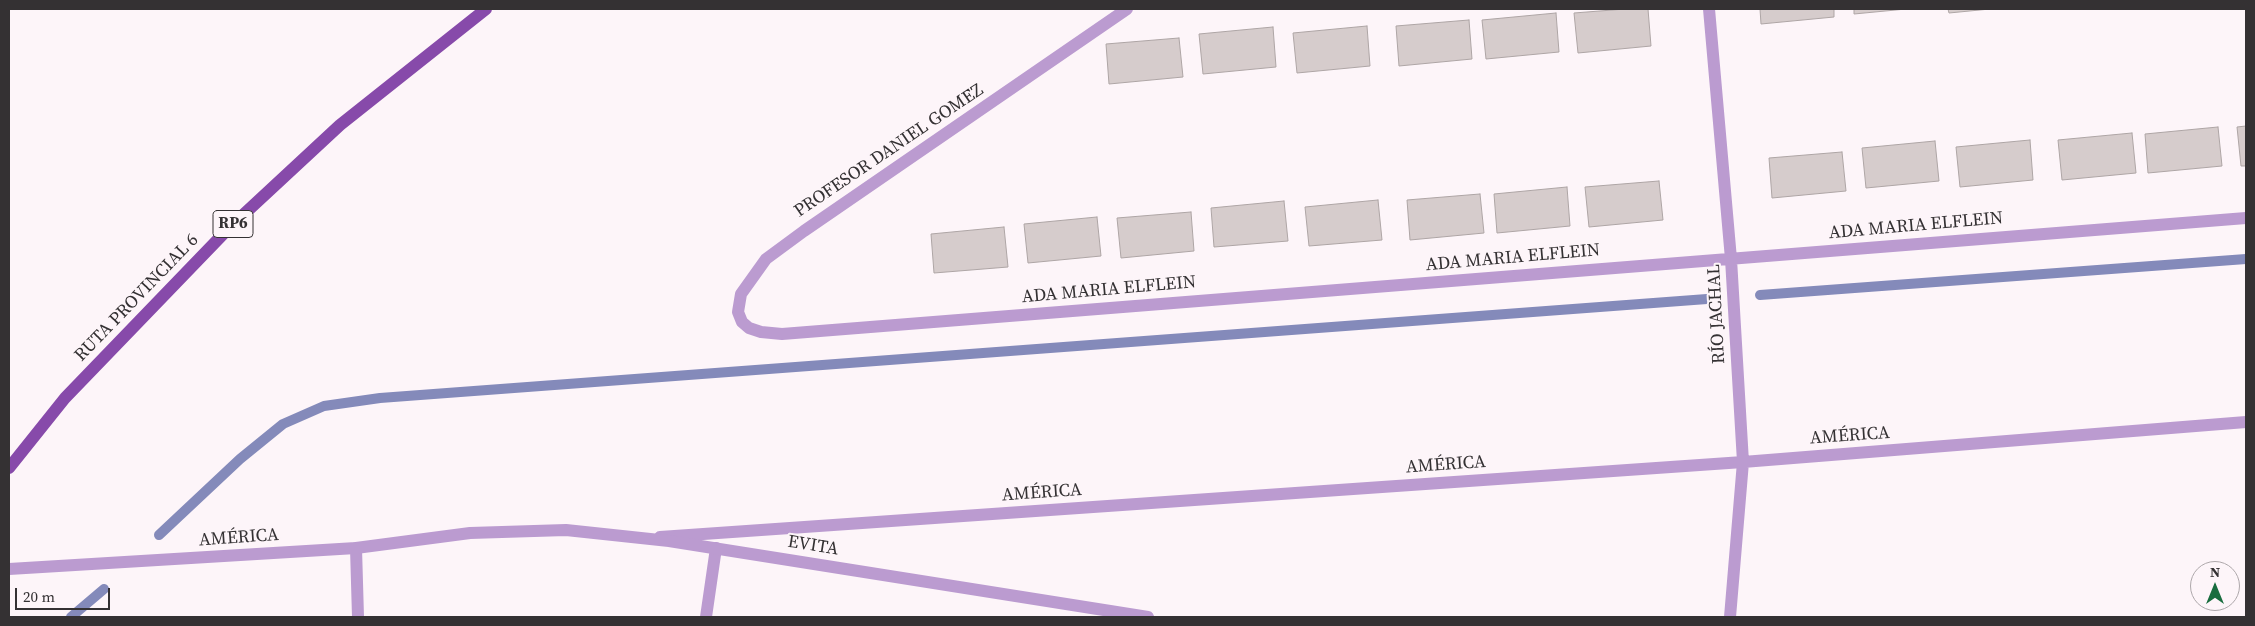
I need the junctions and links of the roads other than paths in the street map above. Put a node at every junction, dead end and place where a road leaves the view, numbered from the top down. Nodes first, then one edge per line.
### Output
1 (486, 9) edge
2 (1127, 9) edge
3 (1709, 9) edge
4 (2246, 218) edge
5 (1731, 259) junction
6 (782, 334) joint
7 (2246, 422) edge
8 (1743, 462) junction
9 (9, 468) edge
10 (470, 533) joint
11 (648, 538) junction
12 (356, 548) junction
13 (716, 548) junction
14 (9, 569) edge
15 (358, 617) edge
16 (706, 617) edge
17 (1148, 617) edge
18 (1730, 617) edge

1 - 9 main road, RUTA PROVINCIAL 6 / RP6
2 - 6 street, PROFESOR DANIEL GOMEZ
3 - 5 street, RÍO JACHAL
4 - 5 street, ADA MARIA ELFLEIN
5 - 6 street, ADA MARIA ELFLEIN
5 - 8 street, RÍO JACHAL
7 - 8 street, AMÉRICA
8 - 11 street, AMÉRICA
8 - 18 street, RÍO JACHAL
10 - 11 street, EVITA
10 - 12 street, AMÉRICA
11 - 13 street, EVITA
12 - 14 street, AMÉRICA
12 - 15 street
13 - 16 street
13 - 17 street, EVITA

